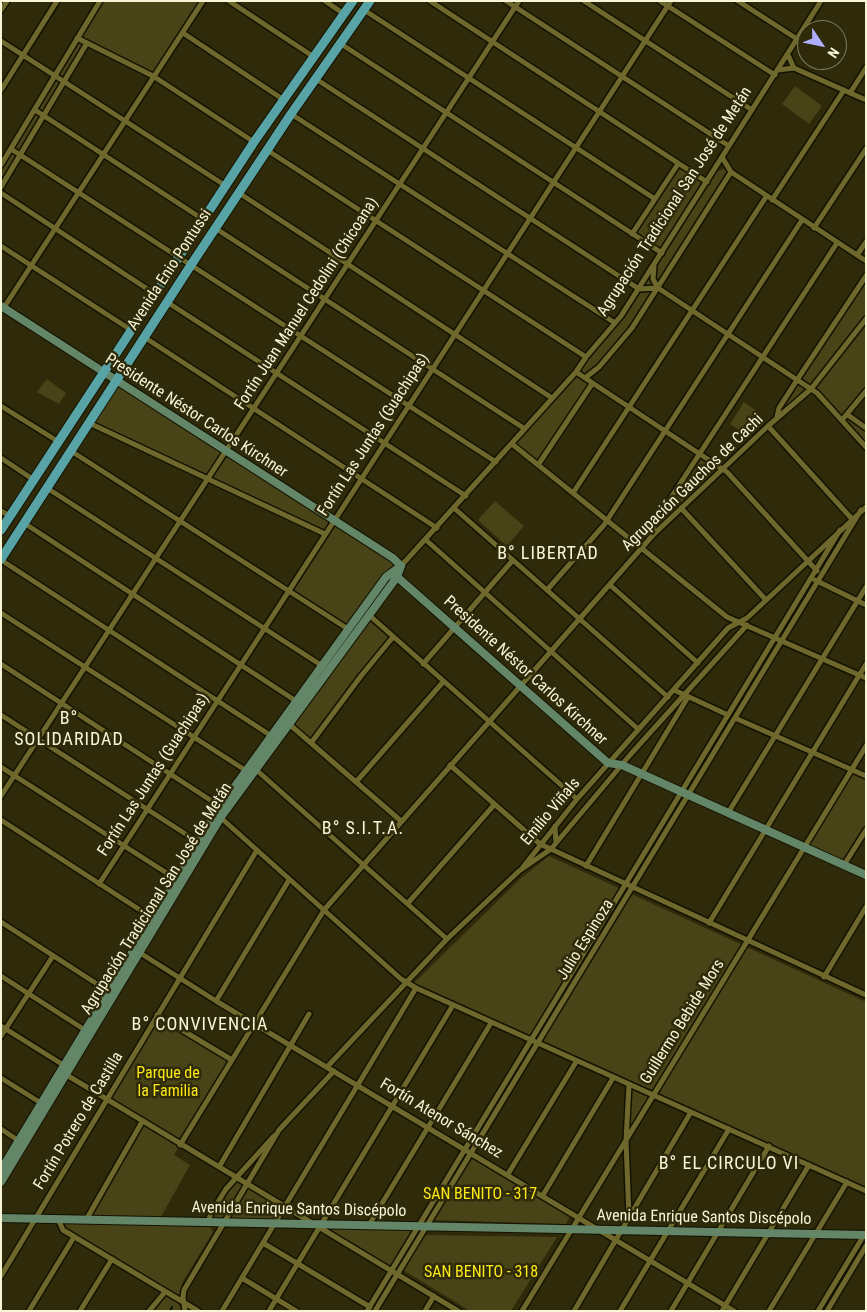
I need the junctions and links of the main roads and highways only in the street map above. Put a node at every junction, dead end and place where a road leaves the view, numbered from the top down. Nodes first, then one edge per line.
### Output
1 (353, 1) edge
2 (370, 1) edge
3 (1, 530) edge
4 (1, 559) edge

1 - 3 main road, Avenida Enio Pontussi
2 - 4 main road, Avenida Enio Pontussi

